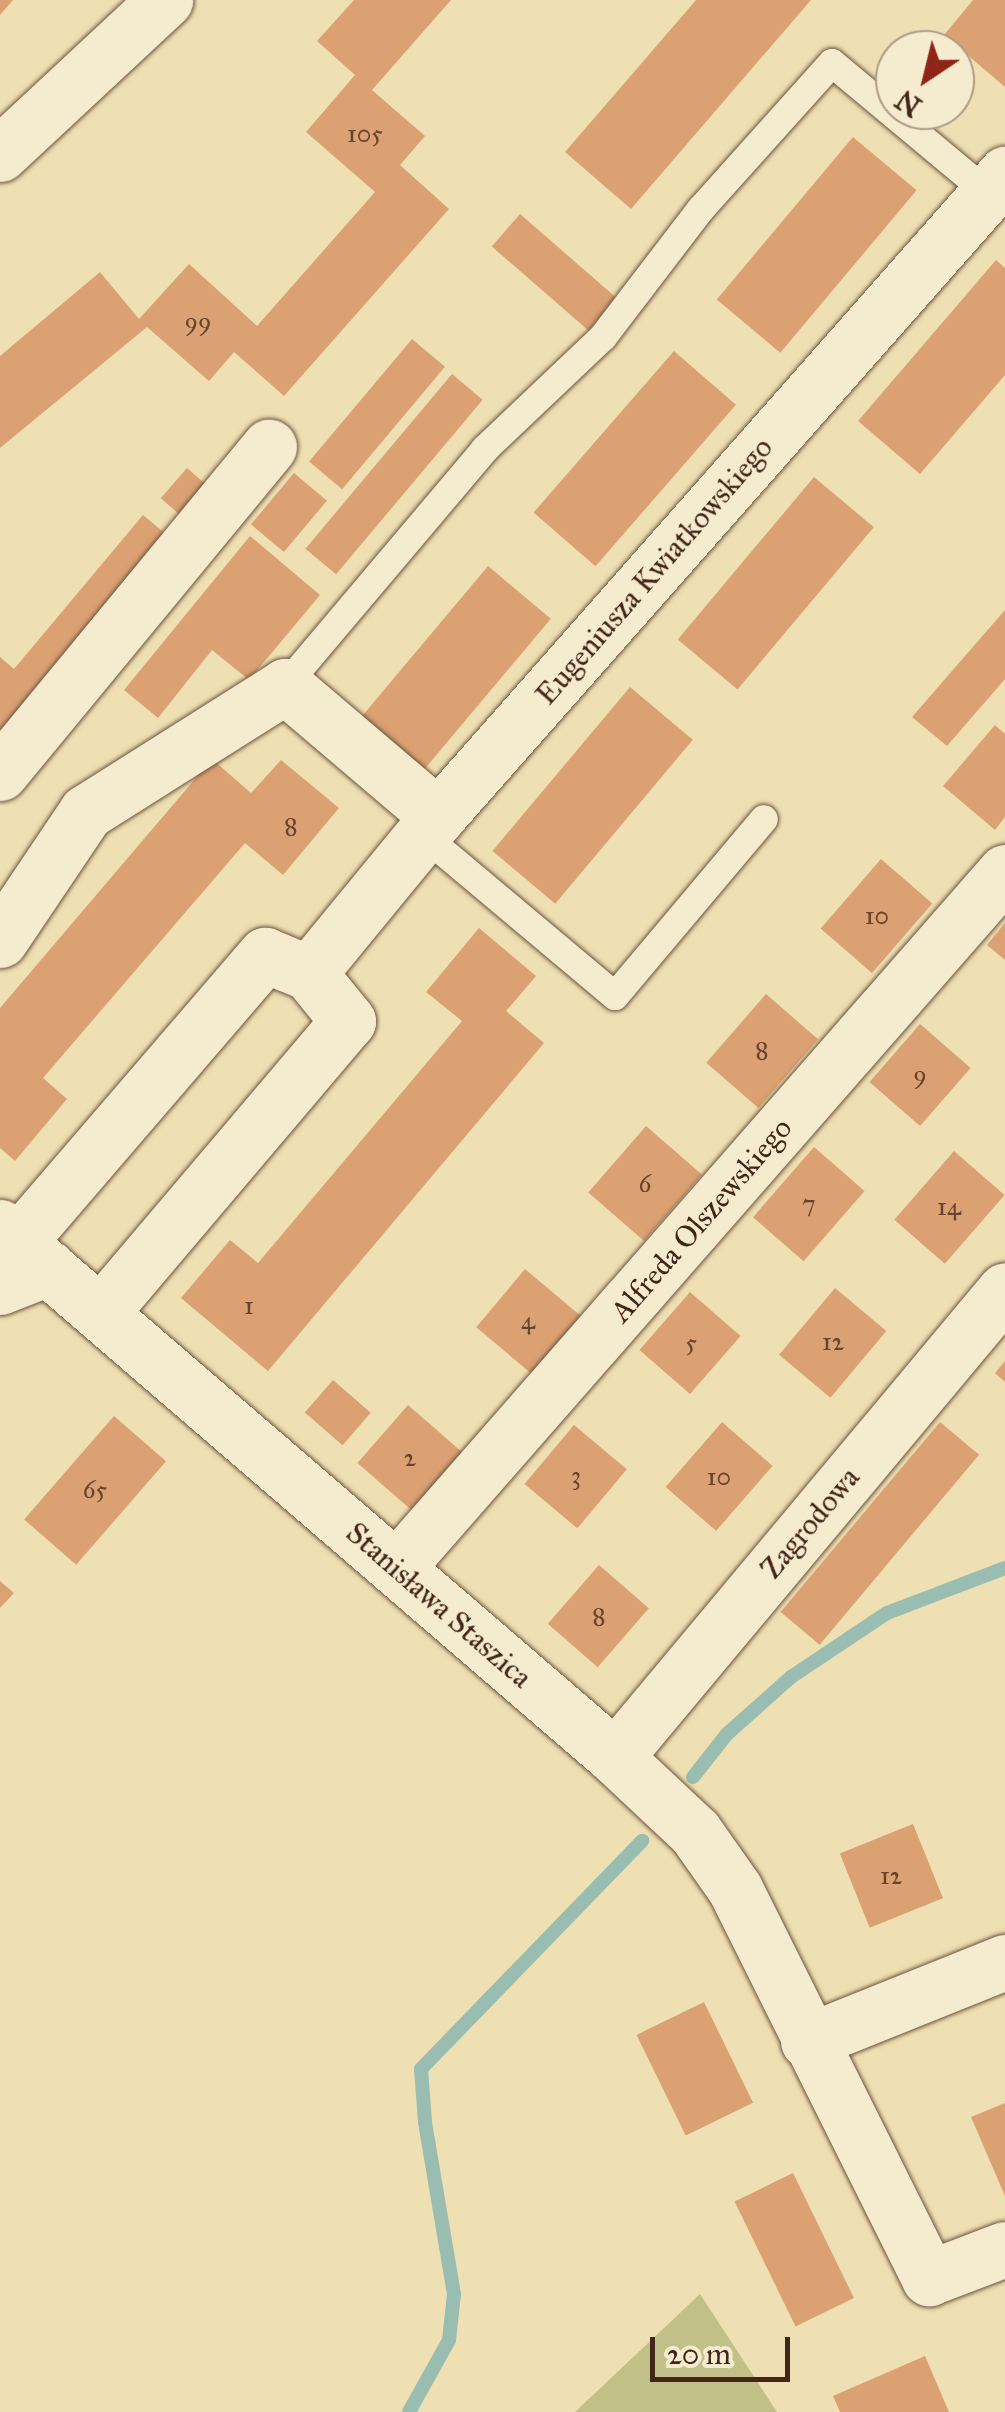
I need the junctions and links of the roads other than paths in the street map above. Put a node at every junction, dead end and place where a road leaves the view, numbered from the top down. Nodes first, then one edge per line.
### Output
1 (166, 0) edge
2 (0, 154) edge
3 (996, 184) edge
4 (270, 447) dead end
5 (285, 686) junction
6 (0, 772) edge
7 (764, 819) dead end
8 (430, 825) junction
9 (1005, 872) edge
10 (0, 940) edge
11 (309, 972) junction
12 (16, 1256) edge
13 (1005, 1290) edge
14 (100, 1313) junction
15 (396, 1568) junction
16 (616, 1757) junction
17 (1005, 1962) edge
18 (808, 2041) junction
19 (1005, 2249) edge

1 - 2 street
3 - 5 lane
3 - 8 street, Eugeniusza Kwiatkowskiego
4 - 6 street
5 - 8 street
5 - 10 street
7 - 8 lane
8 - 11 street, Eugeniusza Kwiatkowskiego
9 - 15 street, Alfreda Olszewskiego
11 - 12 street
11 - 14 street
12 - 14 street, Stanisława Staszica
13 - 16 street, Zagrodowa
14 - 15 street, Stanisława Staszica
15 - 16 street, Stanisława Staszica
16 - 18 street, Stanisława Staszica
17 - 18 street
18 - 19 street, Stanisława Staszica

